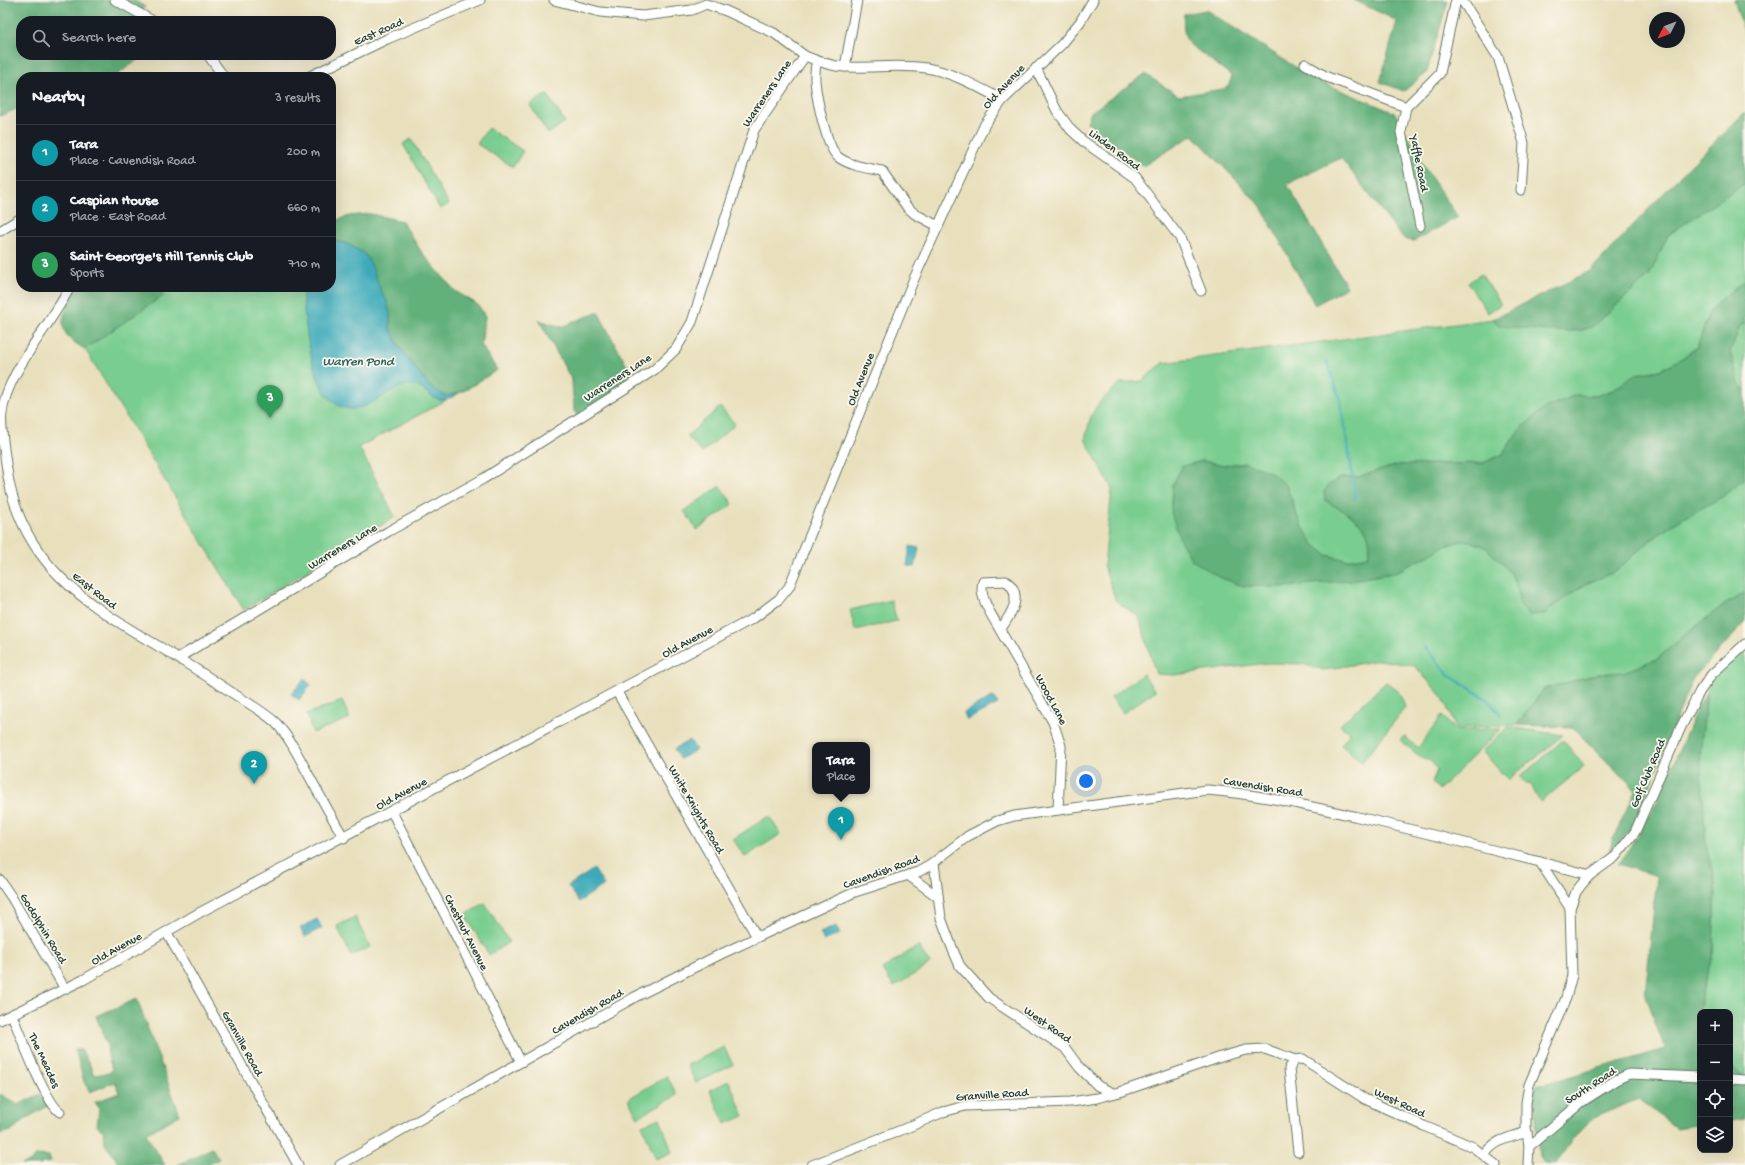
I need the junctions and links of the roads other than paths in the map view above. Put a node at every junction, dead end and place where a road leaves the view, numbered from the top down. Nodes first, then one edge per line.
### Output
1 (115, 0) edge
2 (480, 0) edge
3 (554, 0) edge
4 (858, 0) edge
5 (1093, 0) edge
6 (1456, 0) edge
7 (1462, 0) edge
8 (144, 16) edge
9 (805, 56) junction
10 (212, 60) edge
11 (817, 61) junction
12 (1305, 64) dead end
13 (845, 67) junction
14 (1036, 68) junction
15 (220, 72) edge
16 (318, 72) edge
17 (1003, 100) junction
18 (1406, 107) junction
19 (1521, 190) dead end
20 (16, 221) edge
21 (938, 226) junction
22 (1420, 226) dead end
23 (0, 231) edge
24 (1201, 291) dead end
25 (68, 292) edge
26 (1000, 630) junction
27 (1745, 644) edge
28 (178, 658) junction
29 (616, 692) junction
30 (1058, 810) junction
31 (392, 812) junction
32 (344, 838) junction
33 (1540, 862) junction
34 (934, 863) junction
35 (908, 875) junction
36 (1590, 875) junction
37 (0, 880) edge
38 (938, 897) junction
39 (1570, 908) junction
40 (167, 933) junction
41 (758, 937) junction
42 (65, 989) junction
43 (12, 1014) junction
44 (0, 1020) edge
45 (1295, 1060) junction
46 (521, 1062) junction
47 (1697, 1077) edge
48 (1733, 1079) edge
49 (1745, 1080) edge
50 (1113, 1093) junction
51 (60, 1112) dead end
52 (1527, 1132) junction
53 (1529, 1145) junction
54 (1298, 1152) dead end
55 (1484, 1155) junction
56 (298, 1165) edge
57 (340, 1165) edge
58 (812, 1165) edge
59 (1496, 1165) edge
60 (1528, 1165) edge

1 - 8 street
2 - 16 street, East Road
3 - 9 street
4 - 13 street
5 - 14 street, Old Avenue
6 - 18 street
7 - 19 street
9 - 11 street, Warreners Lane
9 - 28 street, Warreners Lane
10 - 15 street
11 - 13 street, Warreners Lane
11 - 21 street
12 - 18 street
13 - 17 street, Warreners Lane
14 - 17 street, Old Avenue
14 - 24 street, Linden Road
17 - 21 street, Old Avenue
18 - 22 street, Yaffle Road
20 - 23 street
21 - 29 street, Old Avenue
25 - 28 street, East Road
26 - 26 street, Wood Lane
26 - 30 street, Wood Lane
27 - 36 street, Golf Club Road
28 - 32 street, East Road
29 - 31 street, Old Avenue
29 - 41 street, White Knights Road
30 - 33 street, Cavendish Road
30 - 34 street, Cavendish Road
31 - 32 street, Old Avenue
31 - 46 street, Chestnut Avenue
32 - 40 street, Old Avenue
33 - 36 street, Cavendish Road
33 - 39 street
34 - 35 street, Cavendish Road
34 - 38 street, West Road
35 - 38 street
35 - 41 street, Cavendish Road
36 - 39 street, Golf Club Road
37 - 42 street, Godolphin Road
38 - 50 street, West Road
39 - 52 street
40 - 42 street, Old Avenue
40 - 56 street, Granville Road
41 - 46 street, Cavendish Road
42 - 43 street, Old Avenue
43 - 44 street, Old Avenue
43 - 51 street, The Meades
45 - 50 street, West Road
45 - 54 street
45 - 55 street, West Road
46 - 57 street, Cavendish Road
47 - 53 street, South Road
48 - 49 street
50 - 58 street, Granville Road
52 - 53 street
52 - 55 street
53 - 60 street
55 - 59 street, West Road

